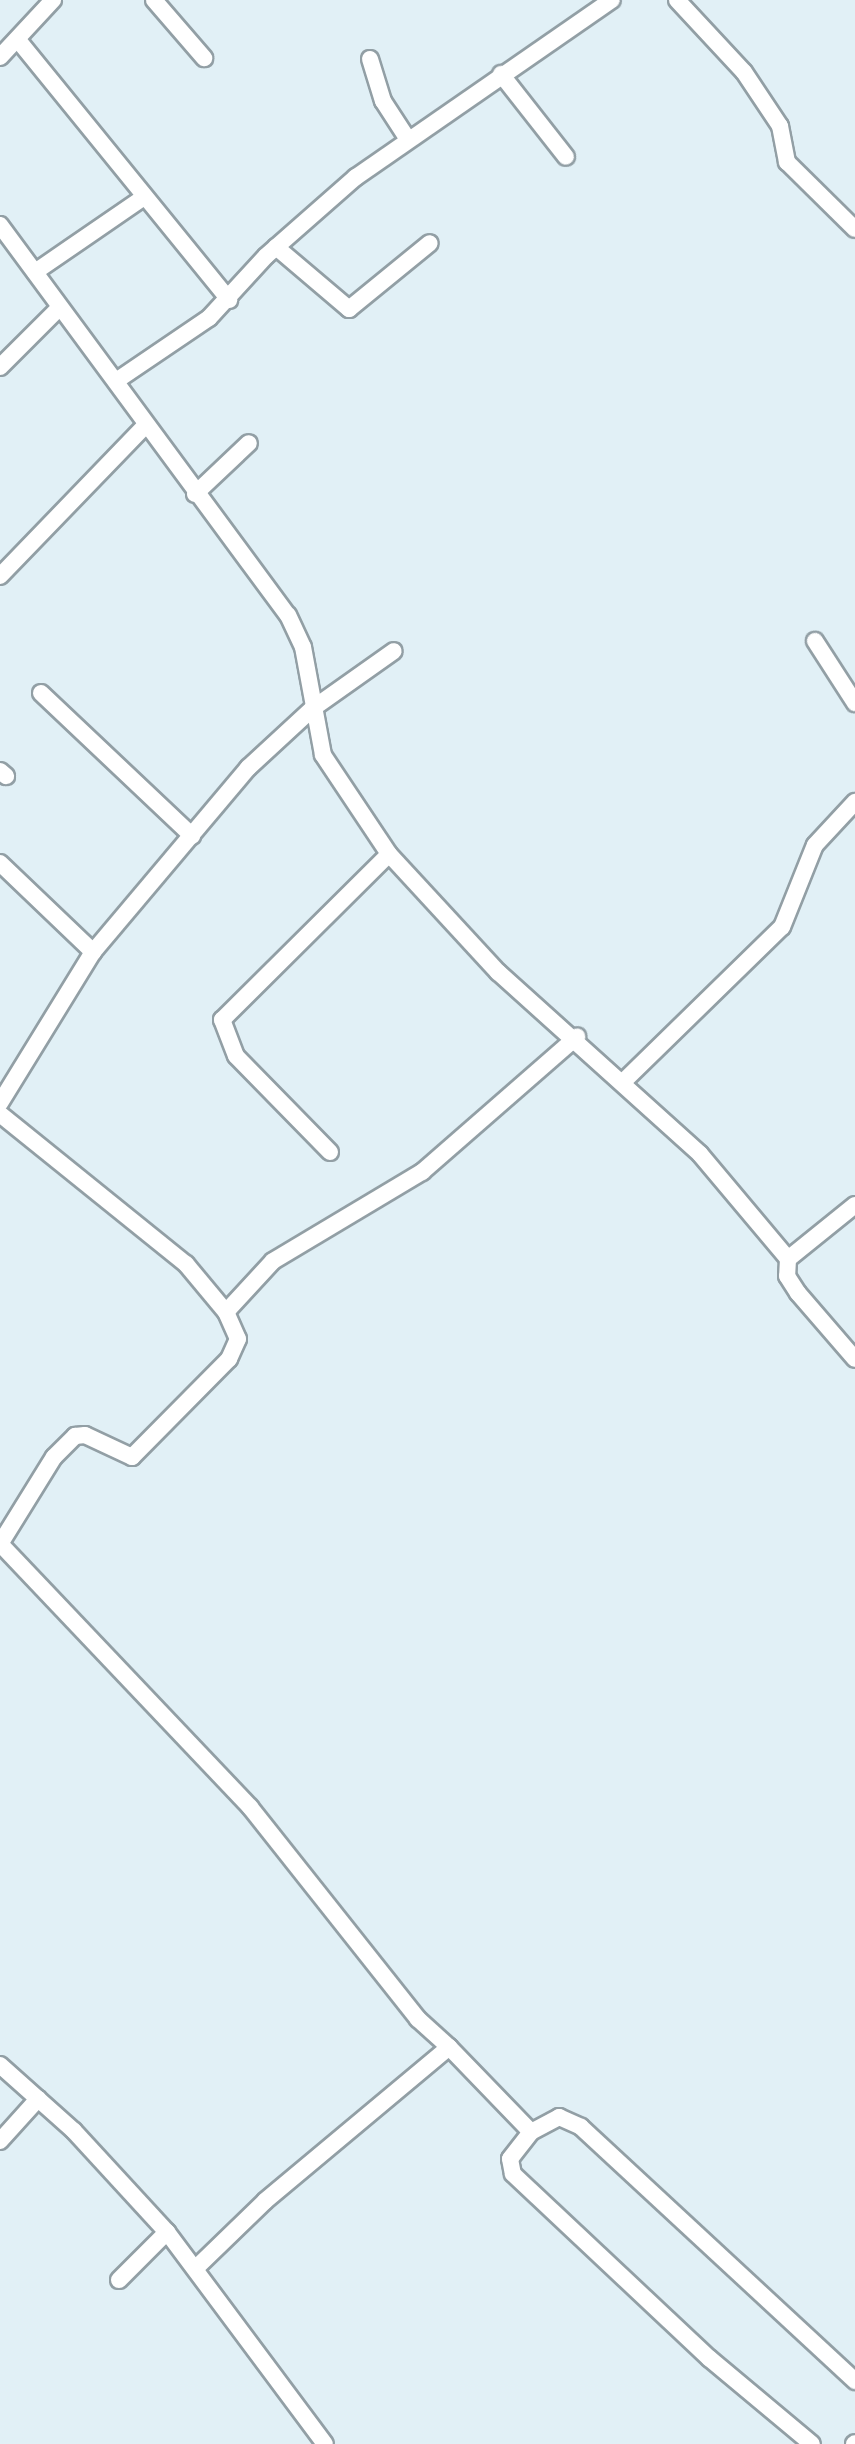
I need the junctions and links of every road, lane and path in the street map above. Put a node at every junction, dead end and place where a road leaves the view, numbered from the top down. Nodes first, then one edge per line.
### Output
1 (53, 0) edge
2 (154, 0) edge
3 (612, 0) edge
4 (683, 2) edge
5 (18, 40) junction
6 (0, 57) edge
7 (204, 58) dead end
8 (370, 59) dead end
9 (501, 74) junction
10 (407, 138) junction
11 (566, 157) dead end
12 (144, 197) junction
13 (0, 225) edge
14 (855, 229) edge
15 (430, 243) dead end
16 (276, 247) junction
17 (35, 272) junction
18 (229, 300) junction
19 (59, 308) junction
20 (0, 367) edge
21 (116, 381) junction
22 (145, 426) junction
23 (249, 443) dead end
24 (195, 494) junction
25 (0, 576) edge
26 (815, 641) dead end
27 (394, 651) dead end
28 (41, 693) dead end
29 (855, 703) edge
30 (312, 709) junction
31 (855, 802) edge
32 (192, 836) junction
33 (389, 854) junction
34 (0, 863) edge
35 (93, 952) junction
36 (577, 1037) junction
37 (625, 1080) junction
38 (0, 1103) edge
39 (0, 1114) edge
40 (330, 1152) dead end
41 (855, 1205) edge
42 (788, 1259) junction
43 (226, 1312) junction
44 (855, 1359) edge
45 (449, 2047) junction
46 (0, 2065) edge
47 (38, 2099) junction
48 (531, 2132) junction
49 (0, 2141) edge
50 (167, 2232) junction
51 (197, 2267) junction
52 (119, 2280) dead end
53 (855, 2381) edge
54 (325, 2444) edge
55 (812, 2444) edge

1 - 5 street
2 - 7 street
3 - 9 street
4 - 14 street
5 - 6 street
5 - 12 street
8 - 10 street
9 - 10 street
9 - 11 street
10 - 16 street
12 - 17 street
12 - 18 street
13 - 17 street
15 - 16 street
16 - 18 street
17 - 19 street
18 - 21 street
19 - 20 street
19 - 21 street
21 - 22 street
22 - 24 street
22 - 25 street
23 - 24 street
24 - 30 street
26 - 29 street
27 - 30 street
28 - 32 street
30 - 32 street
30 - 33 street
31 - 37 street
32 - 35 street
33 - 36 street
33 - 40 street
34 - 35 street
35 - 38 street
36 - 37 street
36 - 43 street
37 - 42 street
39 - 43 street
41 - 42 street
42 - 44 street
43 - 45 street
45 - 48 street
45 - 51 street
46 - 47 street
47 - 49 street
47 - 50 street
48 - 53 street
48 - 55 street
50 - 51 street
50 - 52 street
51 - 54 street

